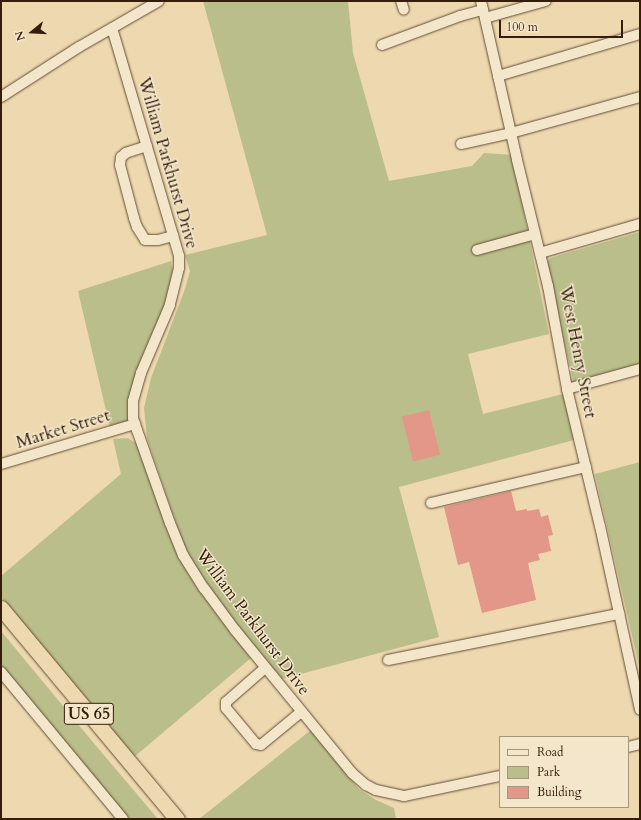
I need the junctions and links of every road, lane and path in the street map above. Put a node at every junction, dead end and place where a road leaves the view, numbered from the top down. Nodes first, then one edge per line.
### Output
1 (159, 1) edge
2 (546, 1) edge
3 (483, 10) edge
4 (112, 28) junction
5 (640, 34) edge
6 (382, 45) dead end
7 (498, 76) junction
8 (1, 97) edge
9 (640, 97) edge
10 (511, 133) junction
11 (460, 144) dead end
12 (147, 146) junction
13 (640, 224) edge
14 (535, 234) junction
15 (173, 236) junction
16 (477, 250) dead end
17 (540, 253) junction
18 (640, 370) edge
19 (567, 389) junction
20 (135, 424) junction
21 (1, 464) edge
22 (586, 467) junction
23 (431, 503) dead end
24 (1, 608) edge
25 (619, 614) junction
26 (388, 660) dead end
27 (265, 668) junction
28 (1, 672) edge
29 (640, 710) edge
30 (301, 712) junction
31 (640, 744) edge
32 (629, 747) edge
33 (499, 776) edge
34 (123, 819) edge
35 (177, 819) edge

1 - 4 street
2 - 3 street
3 - 6 street
3 - 7 street, West Henry Street
4 - 8 street
4 - 12 street, William Parkhurst Drive
5 - 7 street
7 - 10 street, West Henry Street
9 - 10 street
10 - 11 street
10 - 14 street, West Henry Street
12 - 15 street, William Parkhurst Drive
12 - 15 street
13 - 17 street
14 - 16 street
14 - 17 street, West Henry Street
15 - 20 street, William Parkhurst Drive
17 - 19 street, West Henry Street
18 - 19 street
19 - 22 street, West Henry Street
20 - 21 street, Market Street
20 - 27 street, William Parkhurst Drive
22 - 23 street
22 - 25 street, West Henry Street
24 - 35 highway, US 65
25 - 26 street
25 - 29 street, West Henry Street
27 - 30 street, William Parkhurst Drive
27 - 30 street
28 - 34 street
30 - 33 street, William Parkhurst Drive
31 - 32 street

